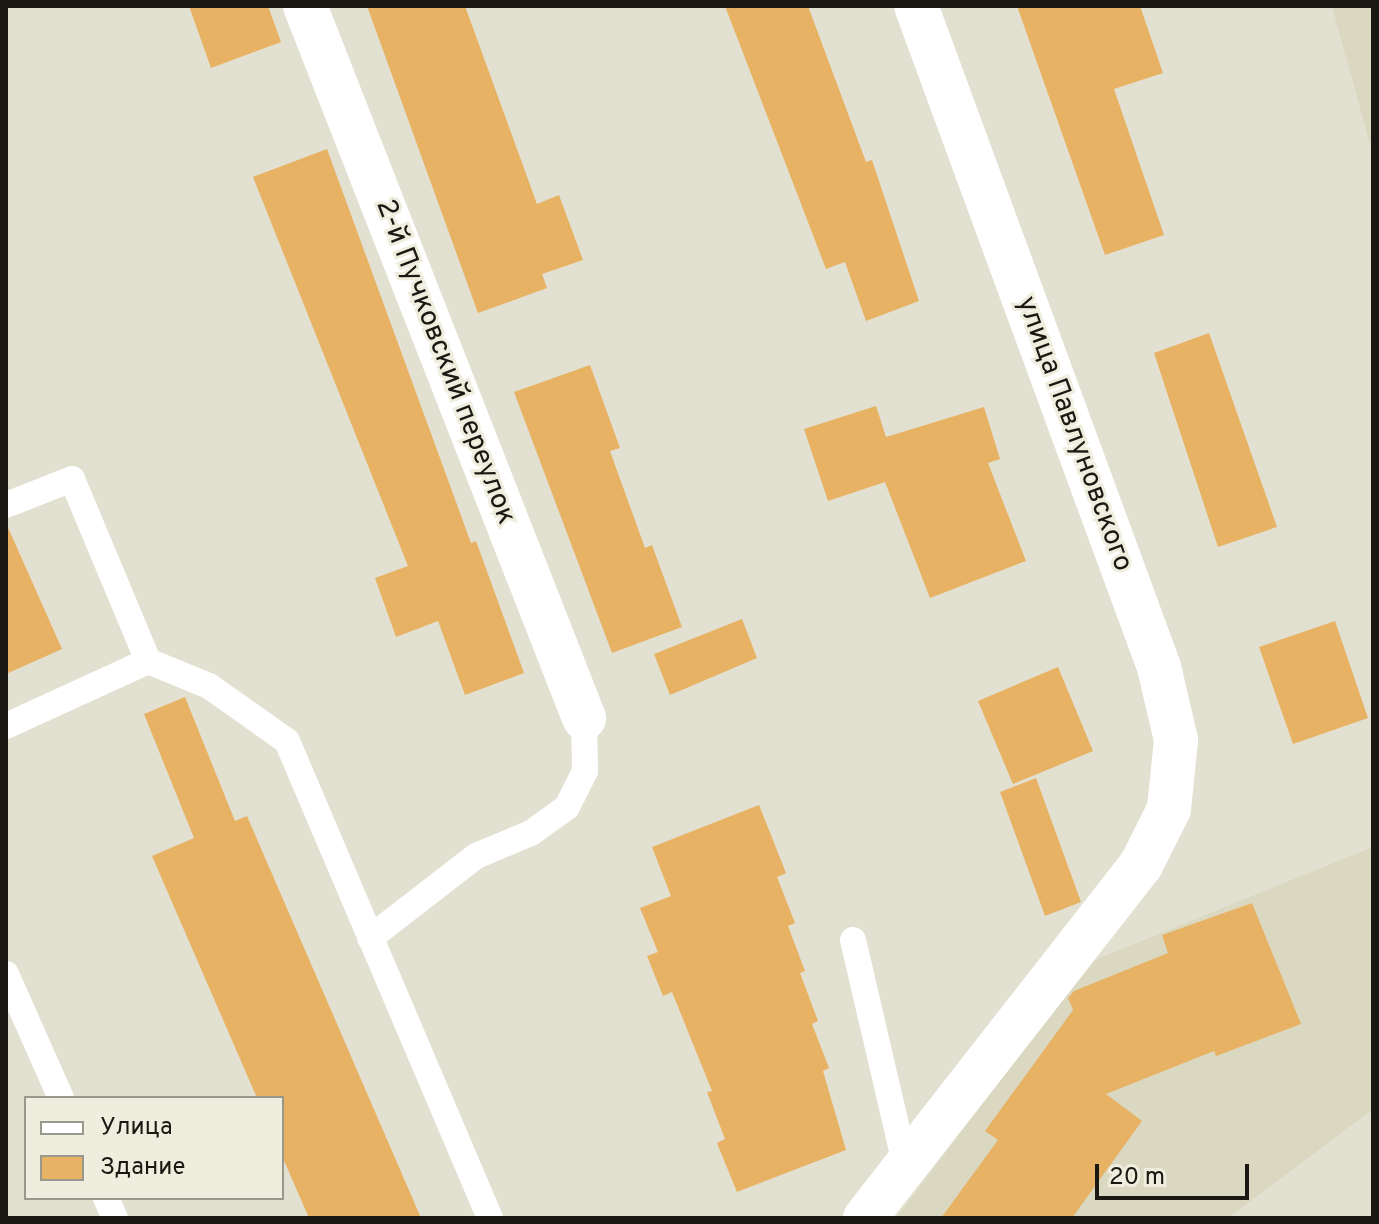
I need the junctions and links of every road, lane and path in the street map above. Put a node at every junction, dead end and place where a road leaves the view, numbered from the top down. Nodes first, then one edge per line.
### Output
1 (305, 6) edge
2 (916, 6) edge
3 (6, 505) edge
4 (148, 661) junction
5 (584, 718) joint
6 (6, 726) edge
7 (370, 938) junction
8 (853, 940) dead end
9 (6, 974) edge
10 (60, 1096) edge
11 (906, 1168) junction
12 (490, 1218) edge
13 (865, 1218) edge

1 - 5 street, 2-й Пучковский переулок
2 - 11 street, улица Павлуновского
3 - 4 lane
4 - 6 lane
4 - 7 lane
5 - 7 lane
7 - 12 lane
8 - 11 lane
9 - 10 lane
11 - 13 street, улица Павлуновского

